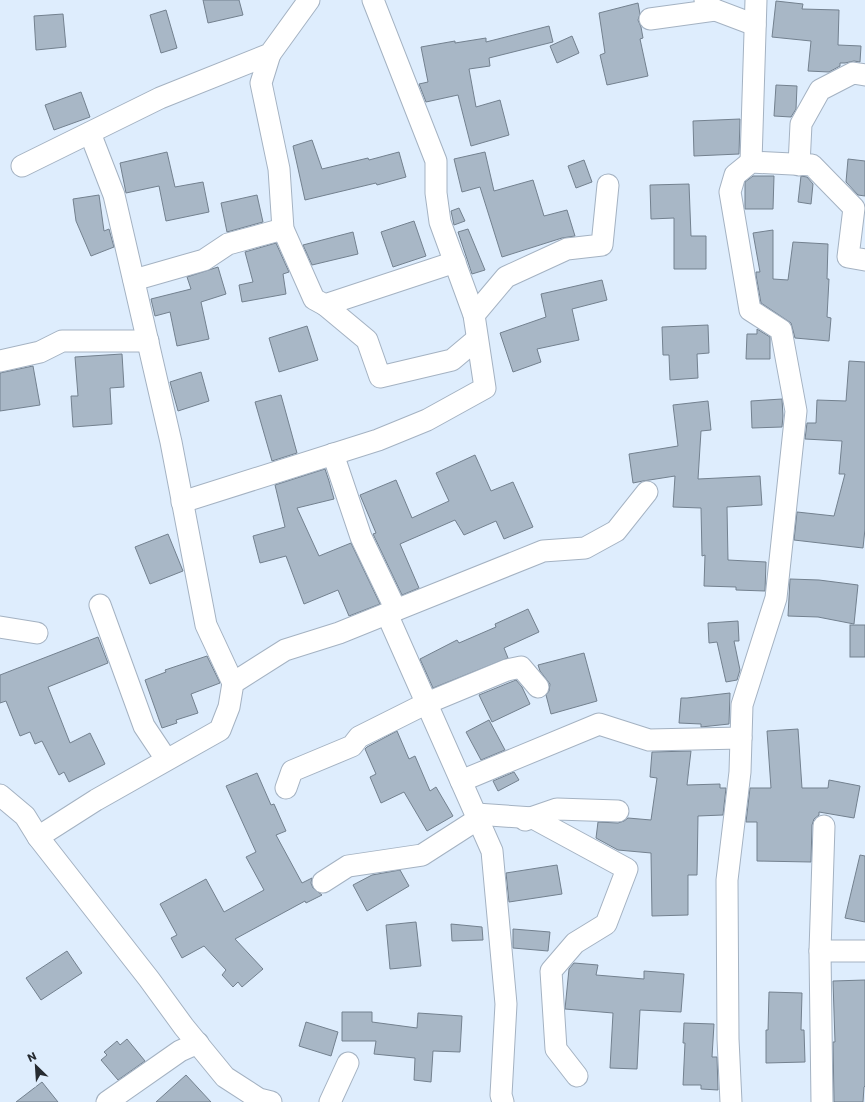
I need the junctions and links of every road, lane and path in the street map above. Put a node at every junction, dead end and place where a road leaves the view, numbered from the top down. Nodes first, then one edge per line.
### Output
1 (309, 0) edge
2 (373, 0) edge
3 (756, 0) edge
4 (710, 5) edge
5 (650, 19) dead end
6 (755, 25) junction
7 (270, 54) junction
8 (865, 75) edge
9 (90, 133) junction
10 (751, 162) junction
11 (799, 165) junction
12 (22, 166) dead end
13 (608, 185) dead end
14 (283, 229) junction
15 (865, 260) edge
16 (455, 262) junction
17 (134, 280) junction
18 (325, 305) junction
19 (474, 315) junction
20 (477, 339) junction
21 (148, 341) junction
22 (0, 361) edge
23 (333, 454) junction
24 (647, 492) dead end
25 (182, 502) junction
26 (100, 604) dead end
27 (392, 612) junction
28 (0, 627) edge
29 (37, 633) dead end
30 (232, 683) junction
31 (538, 687) dead end
32 (426, 703) junction
33 (741, 738) junction
34 (166, 759) junction
35 (461, 781) junction
36 (286, 788) dead end
37 (0, 795) edge
38 (618, 811) dead end
39 (533, 818) junction
40 (479, 822) junction
41 (824, 826) dead end
42 (38, 838) junction
43 (323, 882) dead end
44 (865, 951) edge
45 (820, 952) junction
46 (198, 1043) junction
47 (348, 1063) dead end
48 (577, 1076) dead end
49 (107, 1102) edge
50 (271, 1102) edge
51 (330, 1102) edge
52 (503, 1102) edge
53 (731, 1102) edge
54 (822, 1102) edge

1 - 7 street
2 - 16 street
3 - 6 street
4 - 5 street
4 - 6 street
6 - 10 street
7 - 9 street
7 - 14 street
8 - 11 street
9 - 12 street
9 - 17 street
10 - 11 street
10 - 33 street
11 - 15 street
13 - 19 street
14 - 17 street
14 - 18 street
16 - 18 street
16 - 19 street
17 - 21 street
18 - 20 street
19 - 20 street
20 - 23 street
21 - 22 street
21 - 25 street
23 - 25 street
23 - 27 street
24 - 27 street
25 - 30 street
26 - 34 street
27 - 30 street
27 - 32 street
28 - 29 street
30 - 34 street
31 - 32 street
32 - 35 street
32 - 36 street
33 - 35 street
33 - 53 street
34 - 42 street
35 - 40 street
37 - 42 street
38 - 39 street
39 - 40 street
39 - 48 street
40 - 43 street
40 - 52 street
41 - 45 street
42 - 46 street
44 - 45 street
45 - 54 street
46 - 49 street
46 - 50 street
47 - 51 street

